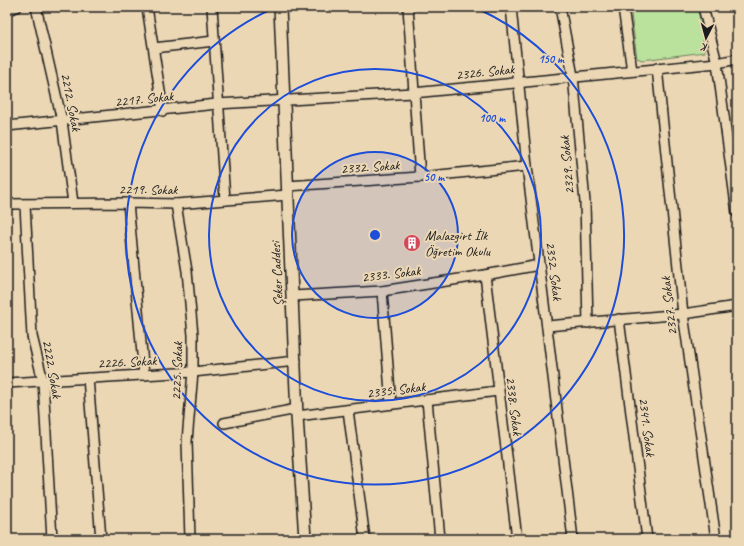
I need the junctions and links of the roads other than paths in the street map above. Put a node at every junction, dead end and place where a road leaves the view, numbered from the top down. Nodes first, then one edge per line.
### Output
1 (17, 7) edge
2 (36, 7) edge
3 (147, 7) edge
4 (212, 7) edge
5 (280, 7) edge
6 (408, 7) edge
7 (511, 7) edge
8 (560, 7) edge
9 (623, 7) edge
10 (703, 7) edge
11 (7, 10) edge
12 (214, 41) junction
13 (154, 48) junction
14 (737, 59) edge
15 (717, 63) junction
16 (657, 68) junction
17 (632, 71) junction
18 (573, 76) junction
19 (519, 82) junction
20 (413, 93) junction
21 (283, 101) junction
22 (217, 104) junction
23 (163, 111) junction
24 (62, 121) junction
25 (7, 126) edge
26 (526, 166) junction
27 (420, 177) junction
28 (287, 191) junction
29 (225, 200) junction
30 (73, 203) junction
31 (128, 203) junction
32 (7, 204) edge
33 (176, 204) junction
34 (25, 205) junction
35 (737, 213) edge
36 (539, 265) junction
37 (485, 275) junction
38 (382, 291) junction
39 (293, 296) junction
40 (737, 306) edge
41 (683, 314) junction
42 (619, 319) junction
43 (588, 323) junction
44 (547, 326) junction
45 (296, 361) junction
46 (193, 372) junction
47 (144, 375) junction
48 (88, 378) junction
49 (43, 382) junction
50 (7, 383) edge
51 (498, 391) junction
52 (427, 400) junction
53 (391, 404) junction
54 (348, 410) junction
55 (297, 413) junction
56 (224, 423) dead end
57 (52, 539) edge
58 (101, 539) edge
59 (190, 539) edge
60 (305, 539) edge
61 (365, 539) edge
62 (440, 539) edge
63 (517, 539) edge
64 (573, 539) edge
65 (647, 539) edge
66 (716, 539) edge

1 - 11 street
2 - 24 street, 2212. Sokak
3 - 13 street
4 - 12 street
5 - 21 street, Şeker Caddesi
6 - 20 street
7 - 19 street, 2352. Sokak
8 - 18 street, 2329. Sokak
9 - 17 street
10 - 15 street
12 - 13 street
12 - 22 street
13 - 23 street
14 - 15 street, 2326. Sokak
15 - 16 street, 2326. Sokak
15 - 35 street
16 - 17 street, 2326. Sokak
16 - 41 street, 2327. Sokak
17 - 18 street, 2326. Sokak
18 - 19 street, 2326. Sokak
18 - 43 street, 2329. Sokak
19 - 20 street, 2326. Sokak
19 - 26 street, 2352. Sokak
20 - 21 street, 2326. Sokak
20 - 27 street
21 - 22 street, 2217. Sokak
21 - 28 street, Şeker Caddesi
22 - 23 street, 2217. Sokak
22 - 29 street
23 - 24 street, 2217. Sokak
24 - 25 street, 2217. Sokak
24 - 30 street, 2212. Sokak
26 - 27 street, 2332. Sokak
26 - 36 street, 2352. Sokak
27 - 28 street, 2332. Sokak
28 - 29 street, 2219. Sokak
28 - 39 street, Şeker Caddesi
29 - 33 street, 2219. Sokak
30 - 31 street, 2219. Sokak
30 - 34 street, 2219. Sokak
31 - 33 street, 2219. Sokak
31 - 47 street
32 - 34 street, 2219. Sokak
33 - 46 street, 2225. Sokak
34 - 49 street, 2222. Sokak
36 - 37 street, 2333. Sokak
36 - 44 street, 2352. Sokak
37 - 38 street, 2333. Sokak
37 - 51 street, 2338. Sokak
38 - 39 street, 2333. Sokak
38 - 53 street
39 - 45 street, Şeker Caddesi
40 - 41 street
41 - 42 street
41 - 66 street, 2327. Sokak
42 - 43 street
42 - 65 street, 2341. Sokak
43 - 44 street
44 - 64 street, 2352. Sokak
45 - 46 street, 2226. Sokak
45 - 55 street, Şeker Caddesi
46 - 47 street, 2226. Sokak
46 - 59 street, 2225. Sokak
47 - 48 street, 2226. Sokak
48 - 49 street, 2226. Sokak
48 - 58 street
49 - 50 street, 2226. Sokak
49 - 57 street, 2222. Sokak
51 - 52 street, 2335. Sokak
51 - 63 street, 2338. Sokak
52 - 53 street, 2335. Sokak
52 - 62 street
53 - 54 street, 2335. Sokak
54 - 55 street, 2335. Sokak
54 - 61 street
55 - 56 street, 2335. Sokak
55 - 60 street, Şeker Caddesi

